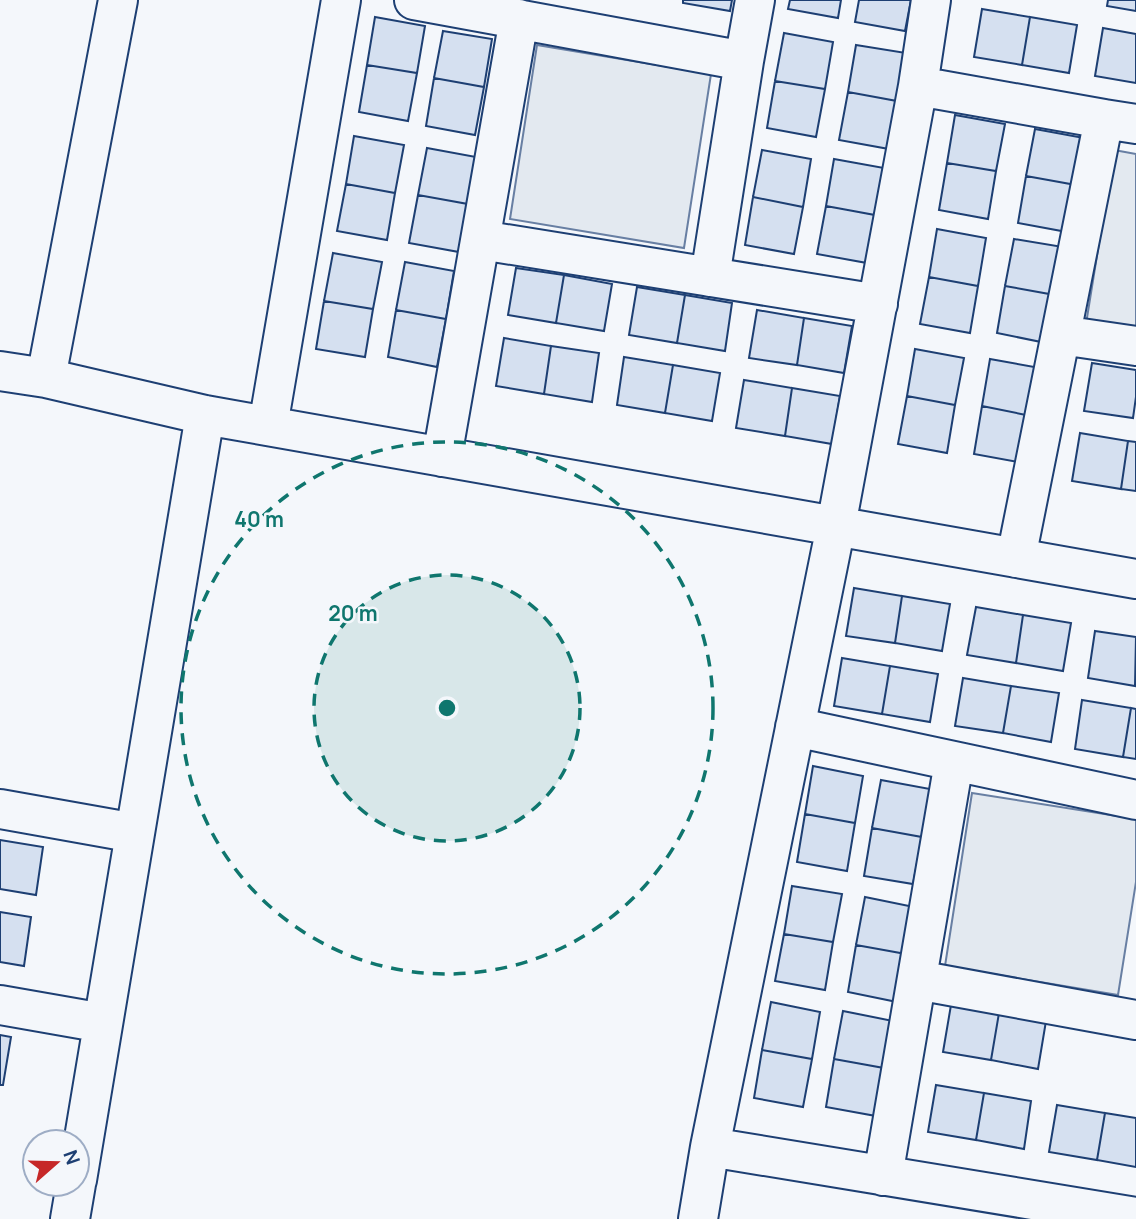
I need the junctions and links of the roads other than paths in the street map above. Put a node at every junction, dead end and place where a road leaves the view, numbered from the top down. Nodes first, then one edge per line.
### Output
1 (118, 0) edge
2 (341, 0) edge
3 (414, 0) edge
4 (755, 0) edge
5 (931, 0) edge
6 (519, 19) junction
7 (744, 61) junction
8 (918, 86) junction
9 (1120, 121) edge
10 (481, 240) junction
11 (709, 277) junction
12 (878, 304) junction
13 (1061, 335) junction
14 (1136, 346) edge
15 (0, 371) edge
16 (46, 378) junction
17 (205, 415) junction
18 (268, 426) junction
19 (442, 457) junction
20 (836, 526) junction
21 (1016, 558) junction
22 (1136, 579) edge
23 (795, 727) junction
24 (954, 762) junction
25 (1136, 800) edge
26 (0, 809) edge
27 (135, 833) junction
28 (917, 979) junction
29 (0, 1005) edge
30 (1136, 1020) edge
31 (103, 1023) junction
32 (86, 1128) edge
33 (710, 1147) junction
34 (883, 1176) junction
35 (74, 1198) edge
36 (1120, 1217) edge
37 (70, 1219) edge
38 (698, 1219) edge

1 - 16 street
2 - 18 street
3 - 6 street
4 - 7 street
5 - 8 street
6 - 7 street
6 - 10 street
7 - 11 street
8 - 9 street
8 - 12 street
9 - 13 street
10 - 11 street
10 - 19 street
11 - 12 street
12 - 20 street
13 - 14 street
13 - 21 street
15 - 16 street
16 - 17 street
17 - 18 street
17 - 27 street
18 - 19 street
19 - 20 street
20 - 21 street
20 - 23 street
21 - 22 street
23 - 24 street
23 - 33 street
24 - 25 street
24 - 28 street
26 - 27 street
27 - 31 street
28 - 30 street
28 - 34 street
29 - 31 street
31 - 32 street
33 - 34 street
33 - 38 street
34 - 36 street
35 - 37 street

